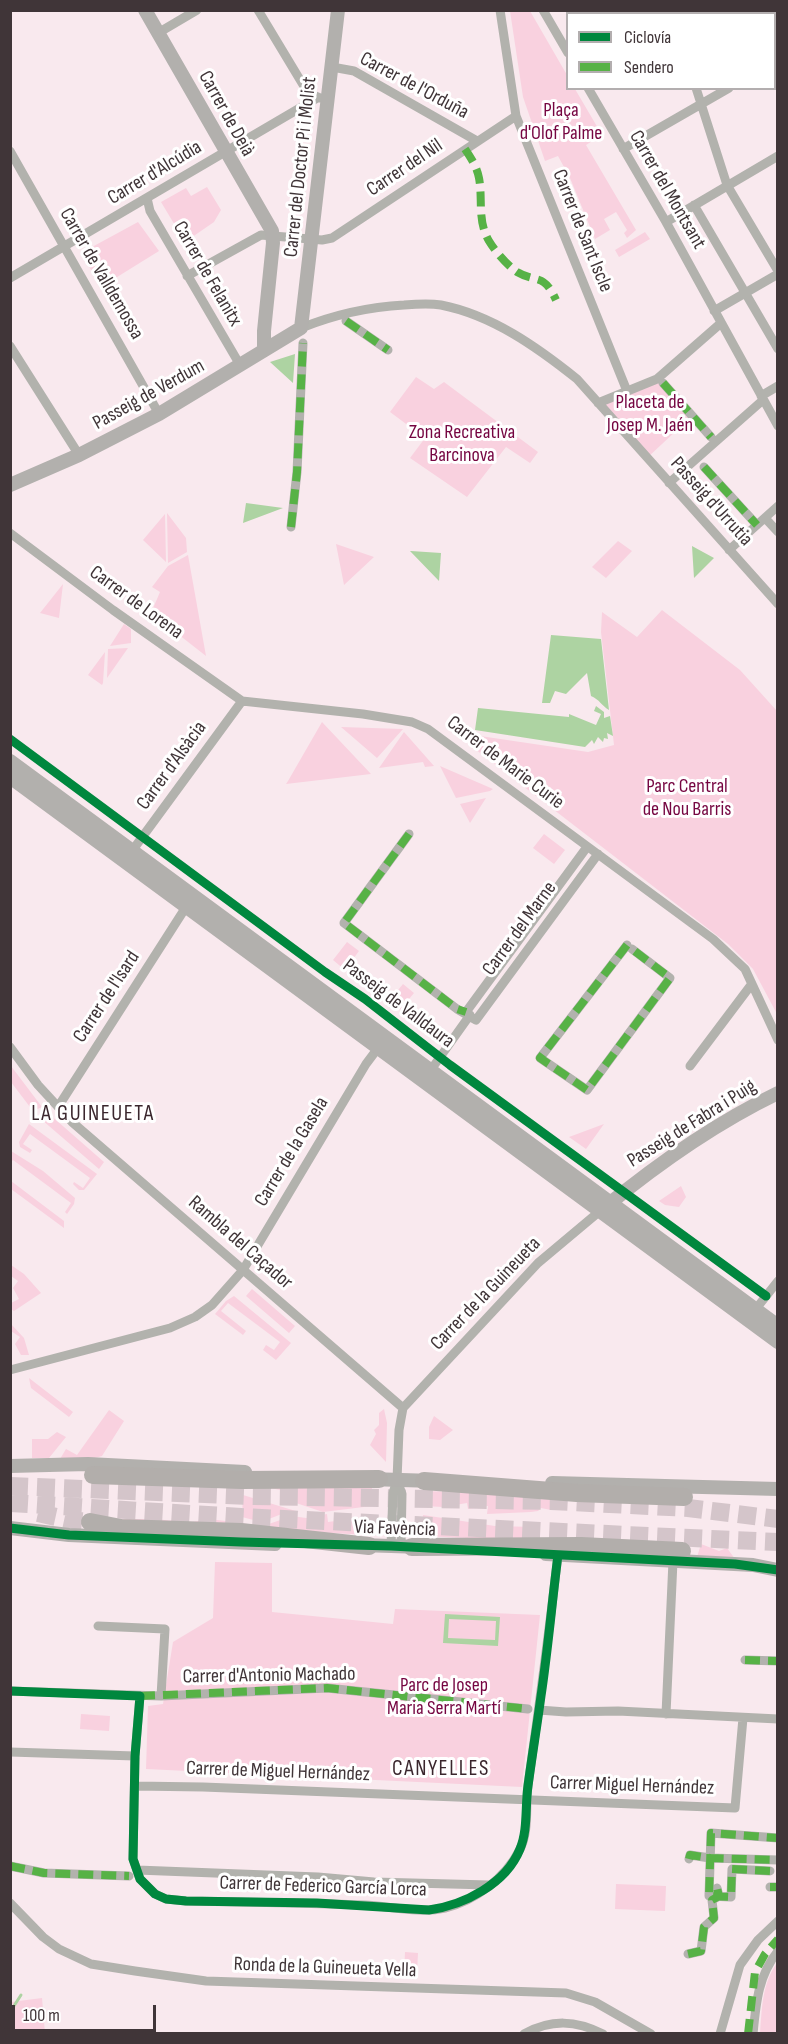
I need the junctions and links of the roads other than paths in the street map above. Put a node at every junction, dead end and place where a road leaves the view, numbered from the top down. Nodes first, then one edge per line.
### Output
1 (145, 10) edge
2 (197, 10) edge
3 (258, 10) edge
4 (338, 10) edge
5 (500, 10) edge
6 (543, 10) edge
7 (158, 33) junction
8 (566, 51) edge
9 (332, 67) junction
10 (589, 90) edge
11 (697, 90) edge
12 (726, 90) edge
13 (322, 99) junction
14 (701, 105) junction
15 (516, 116) junction
16 (477, 141) junction
17 (623, 149) junction
18 (10, 151) edge
19 (225, 152) junction
20 (777, 156) edge
21 (727, 185) junction
22 (147, 198) junction
23 (694, 205) junction
24 (666, 222) junction
25 (273, 236) junction
26 (312, 239) junction
27 (64, 247) junction
28 (777, 273) edge
29 (187, 276) junction
30 (10, 278) edge
31 (745, 291) junction
32 (714, 311) junction
33 (346, 321) dead end
34 (721, 323) junction
35 (302, 328) junction
36 (303, 343) dead end
37 (10, 346) edge
38 (777, 349) edge
39 (264, 350) junction
40 (388, 350) dead end
41 (240, 366) junction
42 (663, 383) dead end
43 (777, 386) edge
44 (627, 391) junction
45 (762, 398) junction
46 (598, 403) junction
47 (159, 414) junction
48 (777, 426) edge
49 (711, 437) dead end
50 (79, 455) junction
51 (704, 467) dead end
52 (669, 483) junction
53 (10, 485) edge
54 (777, 506) edge
55 (761, 522) junction
56 (291, 526) dead end
57 (777, 532) edge
58 (10, 533) edge
59 (729, 550) junction
60 (777, 604) edge
61 (242, 701) junction
62 (10, 761) edge
63 (10, 777) edge
64 (409, 834) dead end
65 (587, 847) junction
66 (598, 854) junction
67 (129, 857) junction
68 (186, 907) junction
69 (629, 947) joint
70 (751, 985) junction
71 (468, 1014) junction
72 (777, 1040) edge
73 (10, 1047) edge
74 (378, 1048) junction
75 (690, 1066) dead end
76 (427, 1076) junction
77 (777, 1094) edge
78 (58, 1107) junction
79 (605, 1207) junction
80 (243, 1270) junction
81 (777, 1281) edge
82 (755, 1310) junction
83 (736, 1312) junction
84 (777, 1326) edge
85 (777, 1342) edge
86 (10, 1370) edge
87 (403, 1408) junction
88 (10, 1466) edge
89 (93, 1475) dead end
90 (388, 1480) junction
91 (424, 1481) junction
92 (777, 1489) edge
93 (684, 1497) dead end
94 (90, 1522) tunnel mouth
95 (10, 1528) edge
96 (369, 1545) junction
97 (401, 1546) junction
98 (558, 1555) junction
99 (678, 1556) junction
100 (777, 1570) edge
101 (98, 1626) dead end
102 (745, 1660) dead end
103 (777, 1661) edge
104 (10, 1691) edge
105 (140, 1696) junction
106 (161, 1696) junction
107 (528, 1709) dead end
108 (539, 1710) junction
109 (666, 1714) junction
110 (743, 1718) junction
111 (777, 1719) edge
112 (10, 1752) edge
113 (135, 1756) junction
114 (135, 1786) junction
115 (527, 1800) junction
116 (777, 1838) edge
117 (710, 1858) junction
118 (689, 1859) dead end
119 (777, 1860) edge
120 (10, 1866) edge
121 (770, 1871) dead end
122 (133, 1873) junction
123 (703, 1874) dead end
124 (489, 1885) junction
125 (715, 1891) junction
126 (10, 1903) edge
127 (777, 1921) edge
128 (777, 1951) edge
129 (688, 1954) dead end
130 (524, 2034) edge
131 (603, 2034) edge
132 (651, 2034) edge
133 (720, 2034) edge
134 (753, 2034) edge

1 - 7 main road, Carrer de Deià
2 - 7 street
3 - 13 street
4 - 9 main road, Carrer del Doctor Pi i Molist
5 - 15 street, Carrer de Sant Iscle
6 - 8 street
7 - 19 main road, Carrer de Deià
9 - 13 main road, Carrer del Doctor Pi i Molist
9 - 16 street, Carrer de l'Orduña
10 - 17 street, Carrer del Montsant
11 - 14 street
12 - 14 street
13 - 19 street, Carrer d'Alcúdia
13 - 26 main road, Carrer del Doctor Pi i Molist
14 - 17 street
14 - 21 street
15 - 16 street, Carrer del Nil
15 - 44 street, Carrer de Sant Iscle
16 - 26 street, Carrer del Nil
17 - 24 street, Carrer del Montsant
18 - 27 street, Carrer de Valldemossa
19 - 22 street, Carrer d'Alcúdia
19 - 25 main road, Carrer de Deià
20 - 21 street
21 - 23 street
21 - 28 street
22 - 27 street, Carrer d'Alcúdia
22 - 29 street, Carrer de Felanitx
23 - 24 street
23 - 31 street
24 - 32 street, Carrer del Montsant
25 - 26 street, Carrer del Nil
25 - 29 street, Carrer del Nil
25 - 39 main road
26 - 35 main road, Carrer del Doctor Pi i Molist
27 - 30 street, Carrer d'Alcúdia
27 - 47 street, Carrer de Valldemossa
28 - 31 street
29 - 41 street, Carrer de Felanitx
31 - 32 street
31 - 38 street
32 - 34 street, Carrer del Montsant
33 - 40 street
34 - 44 street
34 - 45 street, Carrer del Montsant
35 - 39 main road, Passeig de Verdum
35 - 46 street, Passeig d'Urrutia
36 - 56 street
37 - 50 street
39 - 41 main road, Passeig de Verdum
41 - 47 main road, Passeig de Verdum
42 - 49 street
43 - 45 street
44 - 46 street
45 - 48 street, Carrer del Montsant
45 - 52 street
46 - 52 street, Passeig d'Urrutia
47 - 50 main road, Passeig de Verdum
50 - 53 main road, Passeig de Verdum
51 - 55 street
52 - 59 street, Passeig d'Urrutia
54 - 55 street
55 - 57 street
55 - 59 street
58 - 61 street, Carrer de Lorena
59 - 60 street, Passeig d'Urrutia
61 - 65 street, Carrer de Marie Curie
61 - 67 street, Carrer d'Alsàcia
62 - 67 main road, Passeig de Valldaura
63 - 67 main road, Passeig de Valldaura
64 - 71 street, Passeig de Valldaura
65 - 66 street, Carrer de Marie Curie
65 - 71 street, Carrer del Marne
66 - 70 street, Carrer de Marie Curie
66 - 71 street, Carrer del Marne
67 - 68 main road, Passeig de Valldaura
67 - 76 main road, Passeig de Valldaura
68 - 74 main road, Passeig de Valldaura
68 - 78 street, Carrer de l'Isard
69 - 69 street
70 - 72 street, Carrer de Marie Curie
70 - 75 street
71 - 76 street, Carrer del Marne
73 - 78 street, Rambla del Caçador
74 - 76 main road, Passeig de Valldaura
74 - 80 street, Carrer de la Gasela
76 - 79 main road, Passeig de Valldaura
77 - 79 main road, Passeig de Fabra i Puig
78 - 80 street, Rambla del Caçador
79 - 82 main road, Passeig de Valldaura
79 - 83 main road, Passeig de Valldaura
79 - 87 street, Carrer de la Guineueta
80 - 86 street, Carrer de la Gasela
80 - 87 street, Rambla del Caçador
81 - 82 street
82 - 83 street
82 - 84 main road, Passeig de Valldaura
83 - 85 main road, Passeig de Valldaura
87 - 90 street
88 - 90 main road
89 - 90 highway
90 - 91 main road
90 - 97 street, Via Favència
91 - 92 main road
91 - 93 highway
94 - 96 highway
95 - 96 main road, Via Favència
96 - 97 main road, Via Favència
97 - 98 main road, Via Favència
97 - 99 highway
98 - 99 main road, Via Favència
98 - 108 street, Carrer de Federico García Lorca
99 - 100 main road, Via Favència
99 - 109 street
101 - 106 street
102 - 103 street
104 - 105 street, Carrer d'Antonio Machado
105 - 106 street, Carrer d'Antonio Machado
105 - 113 street, Carrer de Federico García Lorca
106 - 107 street, Carrer d'Antonio Machado
108 - 109 street
108 - 115 street, Carrer de Federico García Lorca
109 - 110 street
110 - 111 street
110 - 115 street, Carrer Miguel Hernández
112 - 113 street
113 - 114 street, Carrer de Federico García Lorca
114 - 115 street, Carrer de Miguel Hernández
114 - 122 street, Carrer de Federico García Lorca
115 - 124 street, Carrer de Federico García Lorca
116 - 117 street
117 - 118 street
117 - 119 street
117 - 125 street
120 - 122 street
121 - 125 street
122 - 124 street, Carrer de Federico García Lorca
122 - 124 street, Carrer de Federico García Lorca
123 - 125 street
125 - 129 street
126 - 132 street, Ronda de la Guineueta Vella
127 - 133 street
128 - 134 street
130 - 131 street

